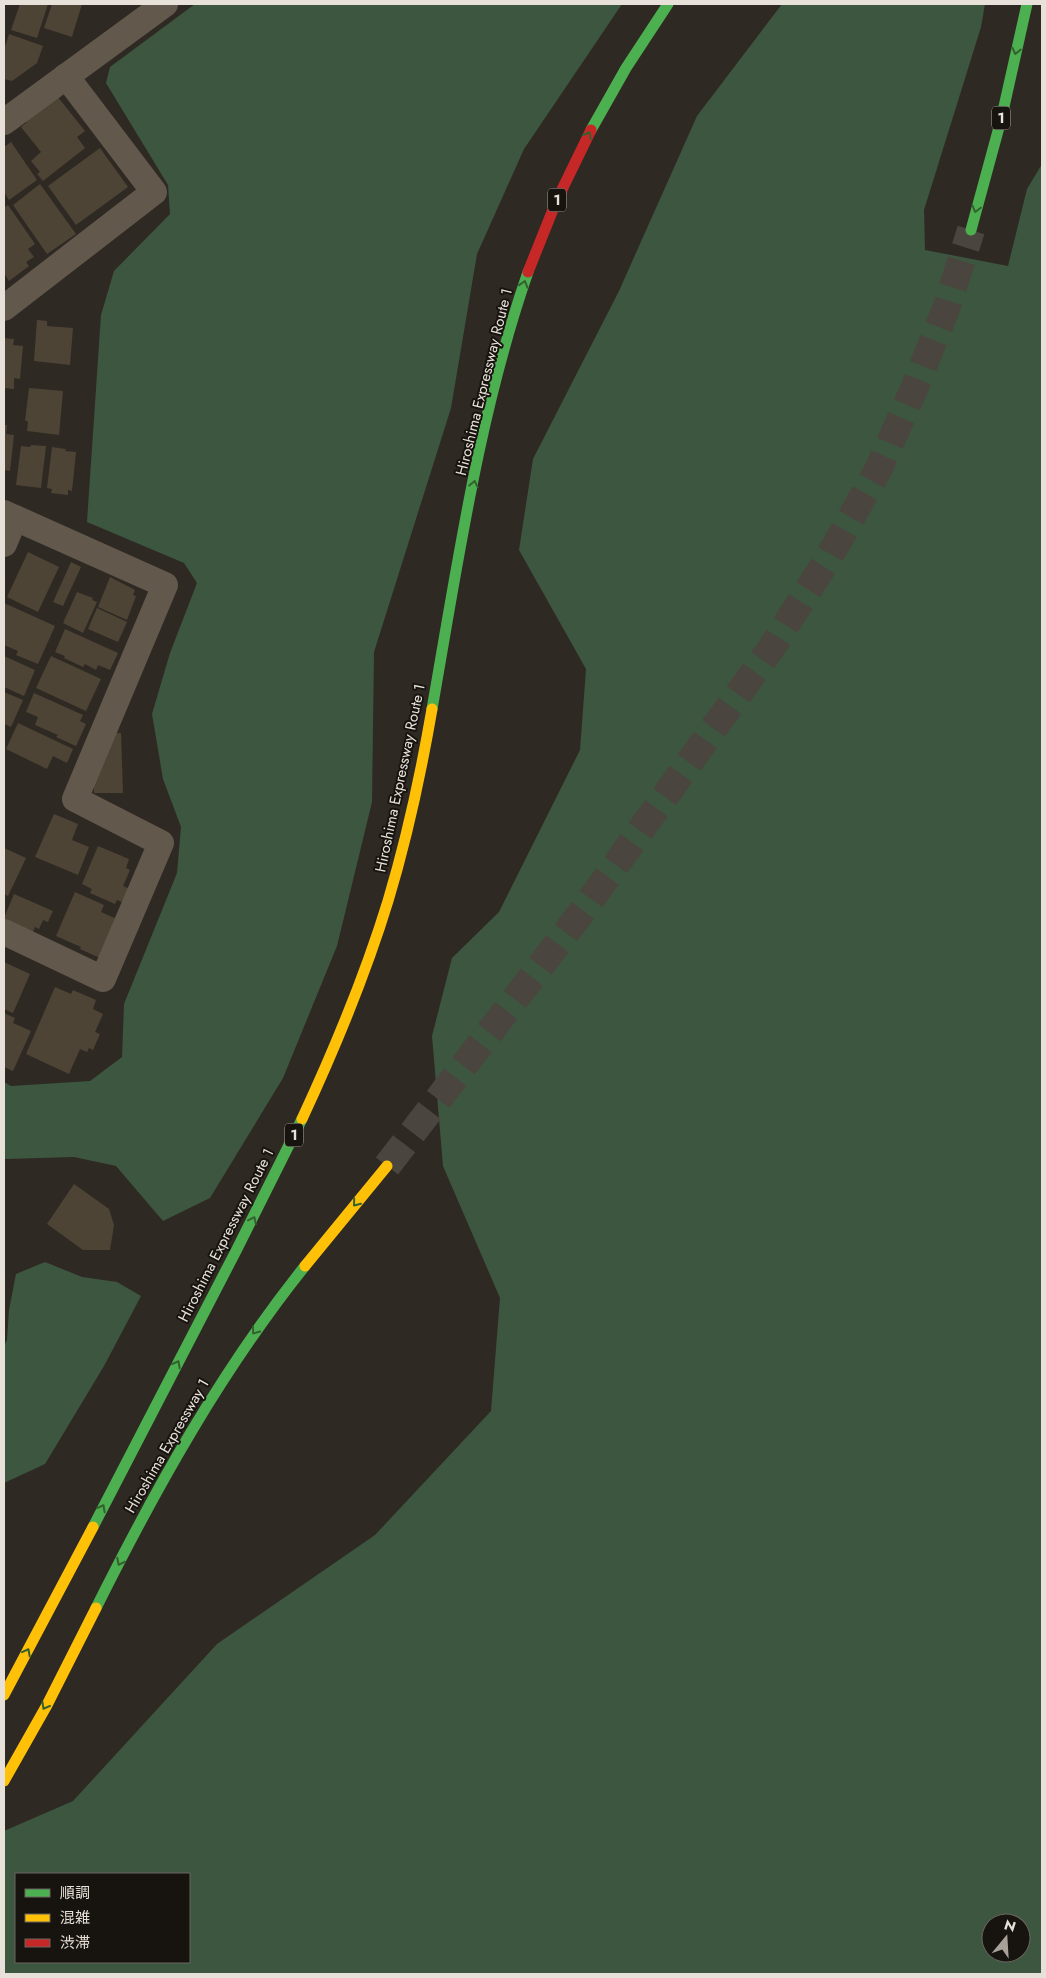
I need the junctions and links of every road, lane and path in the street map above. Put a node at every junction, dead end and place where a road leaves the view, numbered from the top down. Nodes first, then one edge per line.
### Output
1 (165, 4) edge
2 (668, 4) edge
3 (1027, 4) edge
4 (66, 76) junction
5 (4, 122) edge
6 (971, 230) tunnel mouth
7 (4, 308) edge
8 (10, 516) edge
9 (4, 544) edge
10 (4, 932) edge
11 (386, 1166) tunnel mouth
12 (4, 1695) edge
13 (4, 1781) edge

1 - 4 street
12 -> 2 highway, Hiroshima Expressway Route 1 / 1
3 -> 6 highway, 1
4 - 5 street
4 - 7 street
8 - 9 street
8 - 10 street
11 -> 13 highway, Hiroshima Expressway 1

